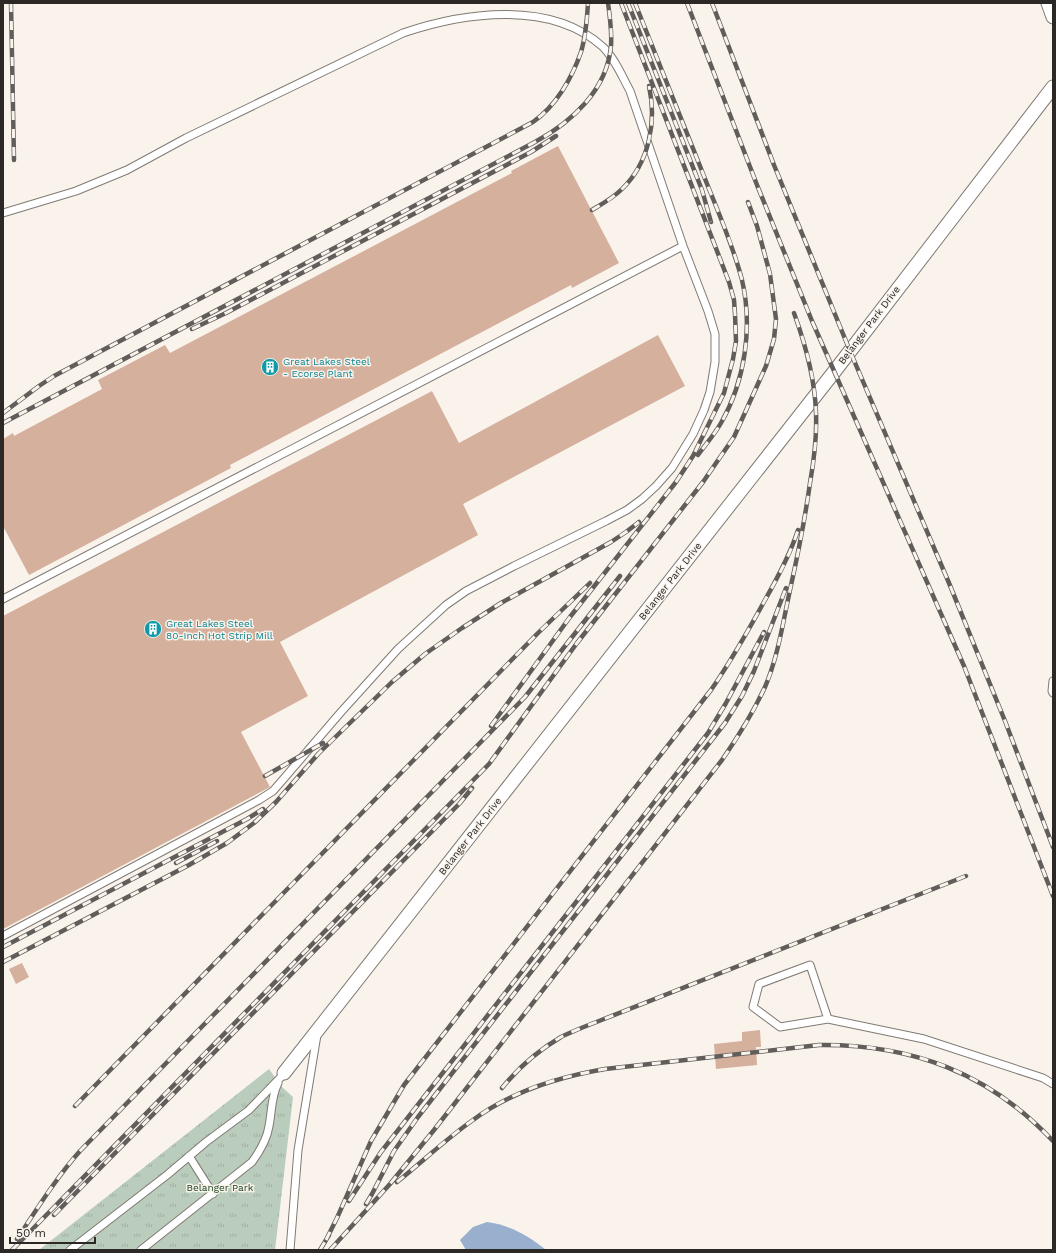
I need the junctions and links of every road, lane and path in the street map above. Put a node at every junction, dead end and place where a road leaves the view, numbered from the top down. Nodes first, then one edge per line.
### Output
1 (1048, 3) edge
2 (1053, 17) edge
3 (1053, 87) edge
4 (3, 213) edge
5 (683, 246) junction
6 (3, 598) edge
7 (1053, 681) edge
8 (1053, 693) edge
9 (3, 936) edge
10 (828, 1019) junction
11 (318, 1029) junction
12 (282, 1075) junction
13 (1053, 1084) edge
14 (189, 1156) junction
15 (213, 1194) junction
16 (70, 1250) edge
17 (141, 1250) edge
18 (290, 1250) edge

1 - 2 street
3 - 11 street, Belanger Park Drive
4 - 5 lane
5 - 6 lane
5 - 9 lane
7 - 8 lane
10 - 10 lane
10 - 13 lane
11 - 12 street, Belanger Park Drive
11 - 18 lane
12 - 14 lane
12 - 15 lane
14 - 15 lane
14 - 16 lane
15 - 17 lane

